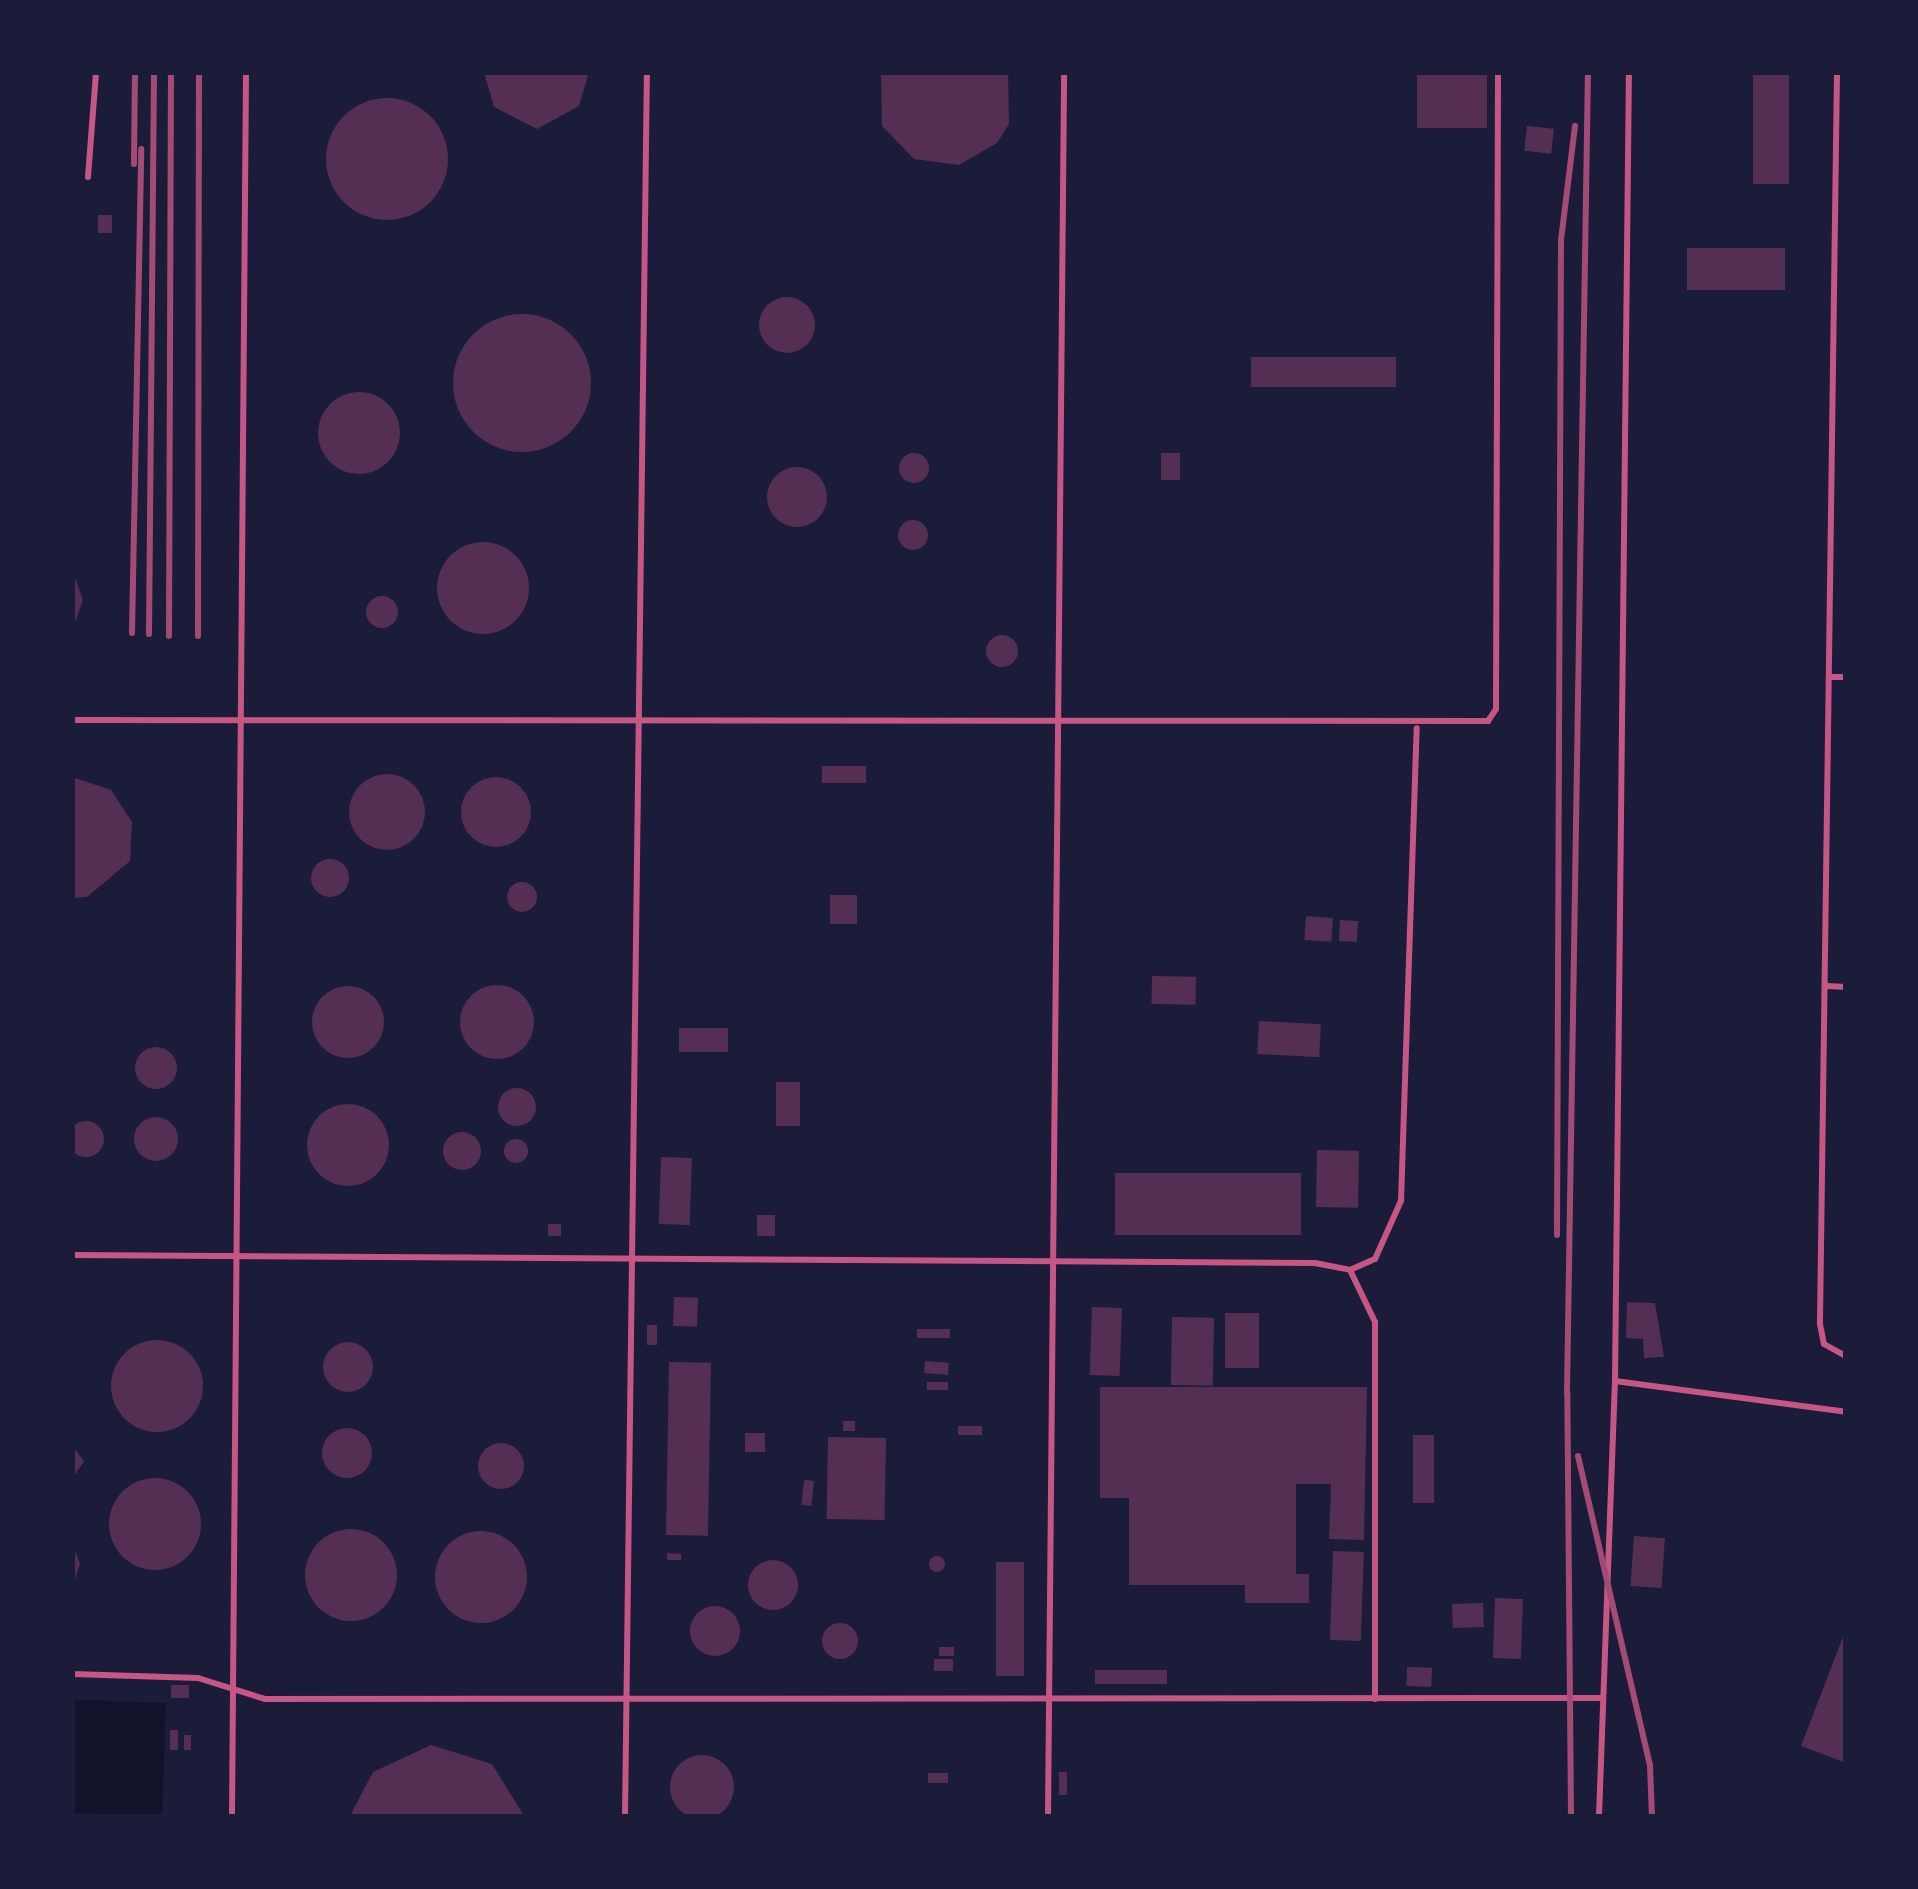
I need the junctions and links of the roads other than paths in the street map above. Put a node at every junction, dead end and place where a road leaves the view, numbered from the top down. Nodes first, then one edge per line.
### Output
1 (96, 72) edge
2 (246, 72) edge
3 (647, 72) edge
4 (1064, 72) edge
5 (1498, 72) edge
6 (1629, 72) edge
7 (1837, 72) edge
8 (1842, 152) edge
9 (88, 177) dead end
10 (1830, 677) junction
11 (1846, 677) edge
12 (640, 718) junction
13 (72, 720) edge
14 (241, 720) junction
15 (1062, 721) junction
16 (1417, 728) junction
17 (1827, 986) junction
18 (1846, 986) edge
19 (72, 1255) edge
20 (237, 1258) junction
21 (632, 1261) junction
22 (1049, 1262) junction
23 (1350, 1270) junction
24 (1846, 1356) edge
25 (1615, 1381) junction
26 (1846, 1412) edge
27 (72, 1674) edge
28 (231, 1687) junction
29 (1049, 1696) junction
30 (626, 1698) junction
31 (1600, 1698) junction
32 (1375, 1699) junction
33 (232, 1816) edge
34 (624, 1816) edge
35 (1048, 1816) edge
36 (1599, 1816) edge

1 - 9 lane
2 - 14 lane
3 - 12 lane
4 - 15 lane
5 - 16 lane
6 - 25 lane
7 - 8 lane
8 - 10 lane
10 - 11 lane
10 - 17 lane
12 - 14 lane
12 - 15 lane
12 - 21 lane
13 - 14 lane
14 - 20 lane
15 - 16 lane
15 - 22 lane
16 - 23 lane
17 - 18 lane
17 - 24 lane
19 - 20 lane
20 - 21 lane
20 - 28 lane
21 - 22 lane
21 - 30 lane
22 - 23 lane
22 - 29 lane
23 - 32 lane
25 - 26 lane
25 - 31 lane
27 - 28 lane
28 - 30 lane
28 - 33 lane
29 - 30 lane
29 - 32 lane
29 - 35 lane
30 - 34 lane
31 - 32 lane
31 - 36 lane

